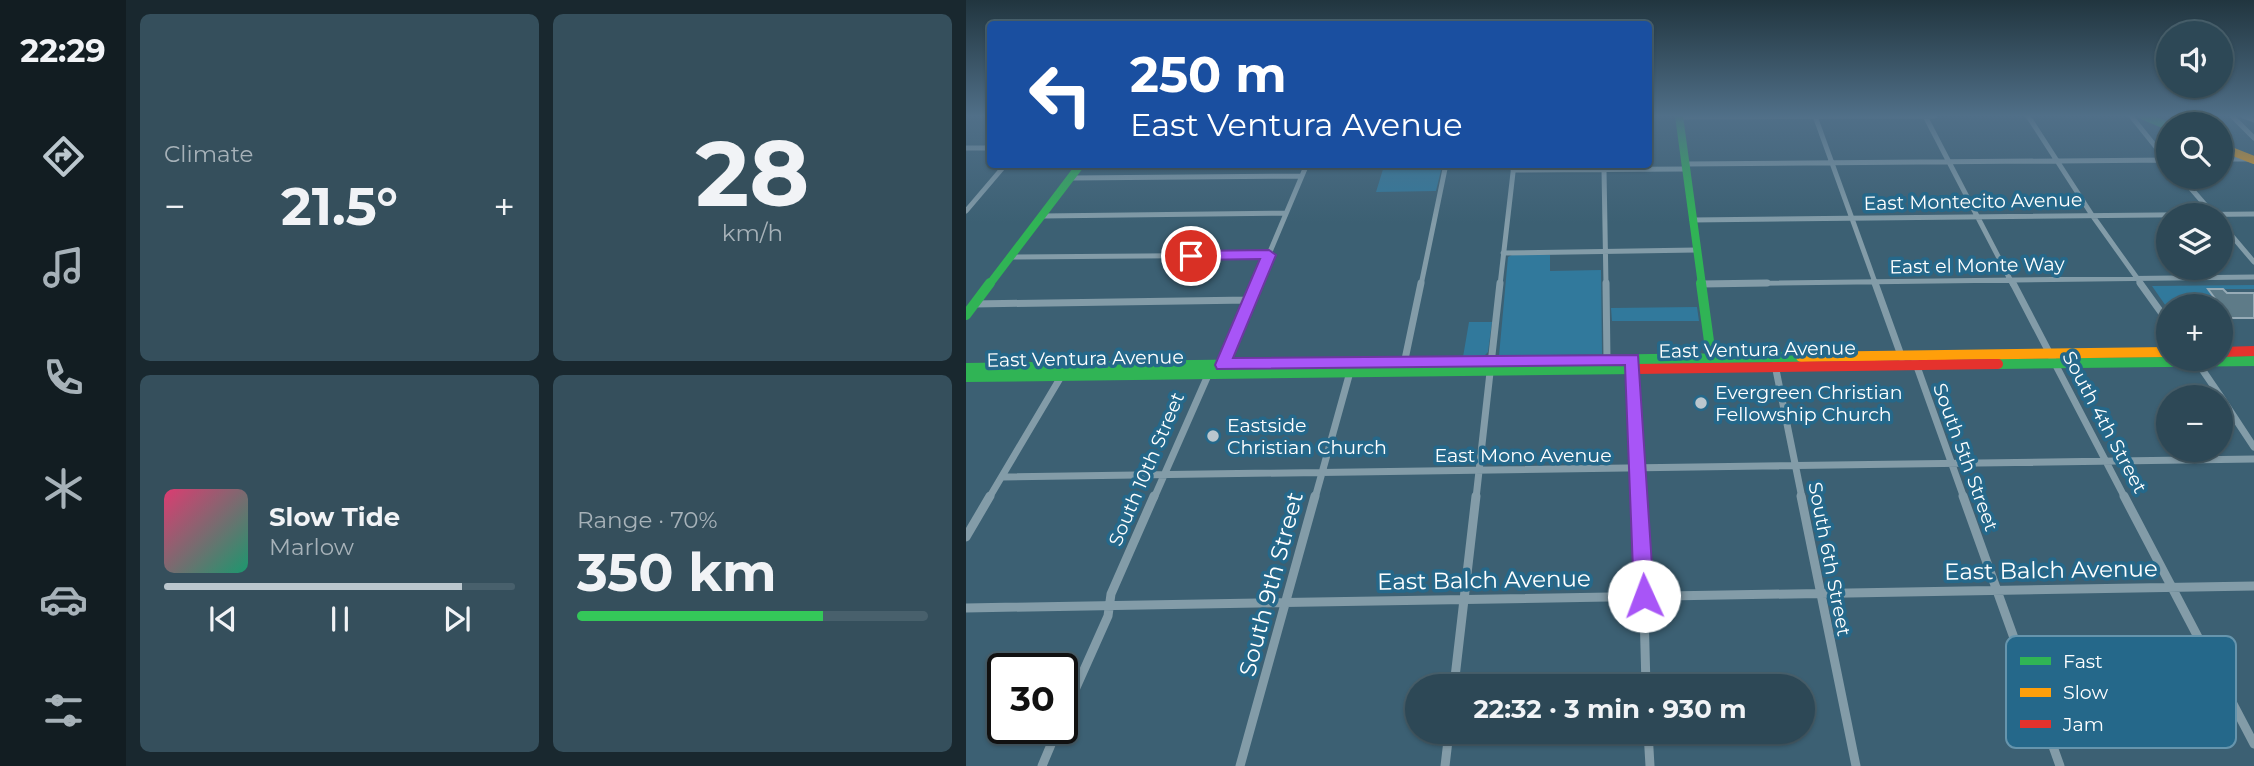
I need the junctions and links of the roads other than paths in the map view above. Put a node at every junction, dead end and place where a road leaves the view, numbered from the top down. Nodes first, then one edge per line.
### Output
1 (1683, 152) edge
2 (1828, 152) edge
3 (1945, 152) edge
4 (2051, 152) edge
5 (2233, 152) edge
6 (2233, 159) edge
7 (2156, 160) edge
8 (2252, 160) edge
9 (2057, 161) junction
10 (1951, 162) junction
11 (1832, 163) junction
12 (1685, 166) junction
13 (1003, 168) edge
14 (1078, 168) edge
15 (1305, 168) edge
16 (1445, 168) edge
17 (1514, 168) edge
18 (1544, 168) edge
19 (1644, 168) edge
20 (1652, 168) edge
21 (1604, 170) junction
22 (1302, 176) junction
23 (1071, 178) junction
24 (2191, 189) edge
25 (2204, 203) edge
26 (966, 211) edge
27 (1286, 213) junction
28 (2254, 214) edge
29 (2092, 215) junction
30 (2156, 215) edge
31 (2233, 215) edge
32 (1042, 216) junction
33 (1978, 217) junction
34 (1851, 218) junction
35 (1692, 219) junction
36 (2233, 237) edge
37 (1696, 250) junction
38 (1604, 251) junction
39 (1503, 253) junction
40 (1269, 255) junction
41 (1010, 257) junction
42 (2254, 262) edge
43 (2254, 277) edge
44 (2138, 279) junction
45 (2011, 280) junction
46 (1873, 282) junction
47 (1701, 284) junction
48 (1249, 300) junction
49 (974, 304) junction
50 (2156, 305) edge
51 (966, 315) edge
52 (2254, 351) edge
53 (2233, 352) edge
54 (2156, 353) edge
55 (2054, 358) junction
56 (2156, 359) edge
57 (1607, 360) junction
58 (1915, 360) junction
59 (1903, 361) junction
60 (2233, 361) edge
61 (2254, 361) edge
62 (1775, 362) junction
63 (1712, 363) junction
64 (1633, 364) junction
65 (1223, 365) junction
66 (1492, 365) junction
67 (1404, 367) junction
68 (966, 368) edge
69 (1064, 371) junction
70 (1350, 372) junction
71 (1206, 374) junction
72 (966, 377) edge
73 (2233, 415) edge
74 (2254, 447) edge
75 (2254, 459) edge
76 (2108, 461) junction
77 (1952, 463) junction
78 (1796, 466) junction
79 (1481, 470) junction
80 (1640, 470) junction
81 (1321, 473) junction
82 (1163, 475) junction
83 (1002, 477) junction
84 (966, 537) edge
85 (2254, 586) edge
86 (2174, 587) junction
87 (1998, 590) junction
88 (1821, 593) junction
89 (1644, 596) junction
90 (1463, 600) junction
91 (1286, 602) junction
92 (1110, 605) junction
93 (966, 608) edge
94 (2014, 636) edge
95 (2199, 636) edge
96 (1455, 674) edge
97 (1646, 674) edge
98 (1078, 683) edge
99 (2236, 709) edge
100 (1051, 744) edge
101 (1448, 744) edge
102 (1649, 744) edge
103 (2254, 744) edge
104 (2054, 748) edge
105 (1042, 766) edge
106 (1240, 766) edge
107 (1445, 766) edge
108 (1650, 766) edge
109 (1856, 766) edge
110 (2060, 766) edge

1 - 12 main road
2 - 11 street
3 - 10 street, South 4th Street
4 - 9 street
5 - 8 main road
6 - 8 street
7 - 9 street
9 - 10 street
9 - 29 street
10 - 11 street
10 - 33 street, South 4th Street
11 - 12 street
11 - 34 street
12 - 20 street
12 - 35 main road
13 - 26 street
14 - 23 main road
15 - 22 street
16 - 67 street
17 - 39 street
18 - 21 street
19 - 21 street
21 - 38 street
22 - 23 street
22 - 27 street
23 - 32 main road
24 - 25 street
27 - 32 street
27 - 40 street
28 - 31 street, East Montecito Avenue
29 - 30 street, East Montecito Avenue
29 - 33 street, East Montecito Avenue
29 - 44 street
32 - 41 main road
33 - 34 street, East Montecito Avenue
33 - 45 street, South 4th Street
34 - 35 street, East Montecito Avenue
34 - 46 street
35 - 37 main road
36 - 42 street
37 - 38 street
37 - 47 main road
38 - 39 street
38 - 57 street
39 - 66 street
40 - 41 street
40 - 48 street
41 - 49 main road
43 - 44 street, East el Monte Way
44 - 45 street, East el Monte Way
44 - 50 street
45 - 46 street, East el Monte Way
45 - 55 street, South 4th Street
46 - 47 street, East el Monte Way
46 - 59 street
47 - 63 main road
48 - 49 street
48 - 65 street
49 - 51 main road
52 - 53 main road
54 - 55 main road, East Ventura Avenue
55 - 56 main road, East Ventura Avenue
55 - 58 main road, East Ventura Avenue
55 - 76 street, South 4th Street
57 - 64 main road, East Ventura Avenue
57 - 66 main road, East Ventura Avenue
58 - 59 main road, East Ventura Avenue
58 - 77 street, South 5th Street
59 - 62 main road, East Ventura Avenue
60 - 61 main road, East Ventura Avenue
62 - 63 main road, East Ventura Avenue
62 - 78 street, South 6th Street
63 - 64 main road, East Ventura Avenue
64 - 66 main road, East Ventura Avenue
64 - 80 street
65 - 67 main road, East Ventura Avenue
65 - 69 main road, East Ventura Avenue
65 - 71 street
66 - 67 main road, East Ventura Avenue
66 - 79 street
67 - 70 main road, East Ventura Avenue
68 - 69 main road, East Ventura Avenue
69 - 71 main road, East Ventura Avenue
69 - 72 main road, East Ventura Avenue
69 - 83 street
70 - 71 main road, East Ventura Avenue
70 - 81 street, South 9th Street
71 - 82 street, South 10th Street
73 - 74 street
75 - 76 street, East Mono Avenue
76 - 77 street, East Mono Avenue
76 - 86 street, South 4th Street
77 - 78 street, East Mono Avenue
77 - 87 street, South 5th Street
78 - 80 street, East Mono Avenue
78 - 88 street, South 6th Street
79 - 80 street, East Mono Avenue
79 - 81 street, East Mono Avenue
79 - 90 street
80 - 89 street
81 - 82 street, East Mono Avenue
81 - 91 street, South 9th Street
82 - 83 street, East Mono Avenue
82 - 92 street, South 10th Street
83 - 84 street
85 - 86 street, East Balch Avenue
86 - 87 street, East Balch Avenue
86 - 95 street, South 4th Street
87 - 88 street, East Balch Avenue
87 - 94 street, South 5th Street
88 - 89 street, East Balch Avenue
88 - 109 street, South 6th Street
89 - 90 street, East Balch Avenue
89 - 97 street
90 - 91 street, East Balch Avenue
90 - 96 street
91 - 92 street, East Balch Avenue
91 - 106 street, South 9th Street
92 - 93 street, East Balch Avenue
92 - 98 street, South 10th Street
99 - 103 street, South 4th Street
100 - 105 street
101 - 107 street
102 - 108 street
104 - 110 street, South 5th Street

